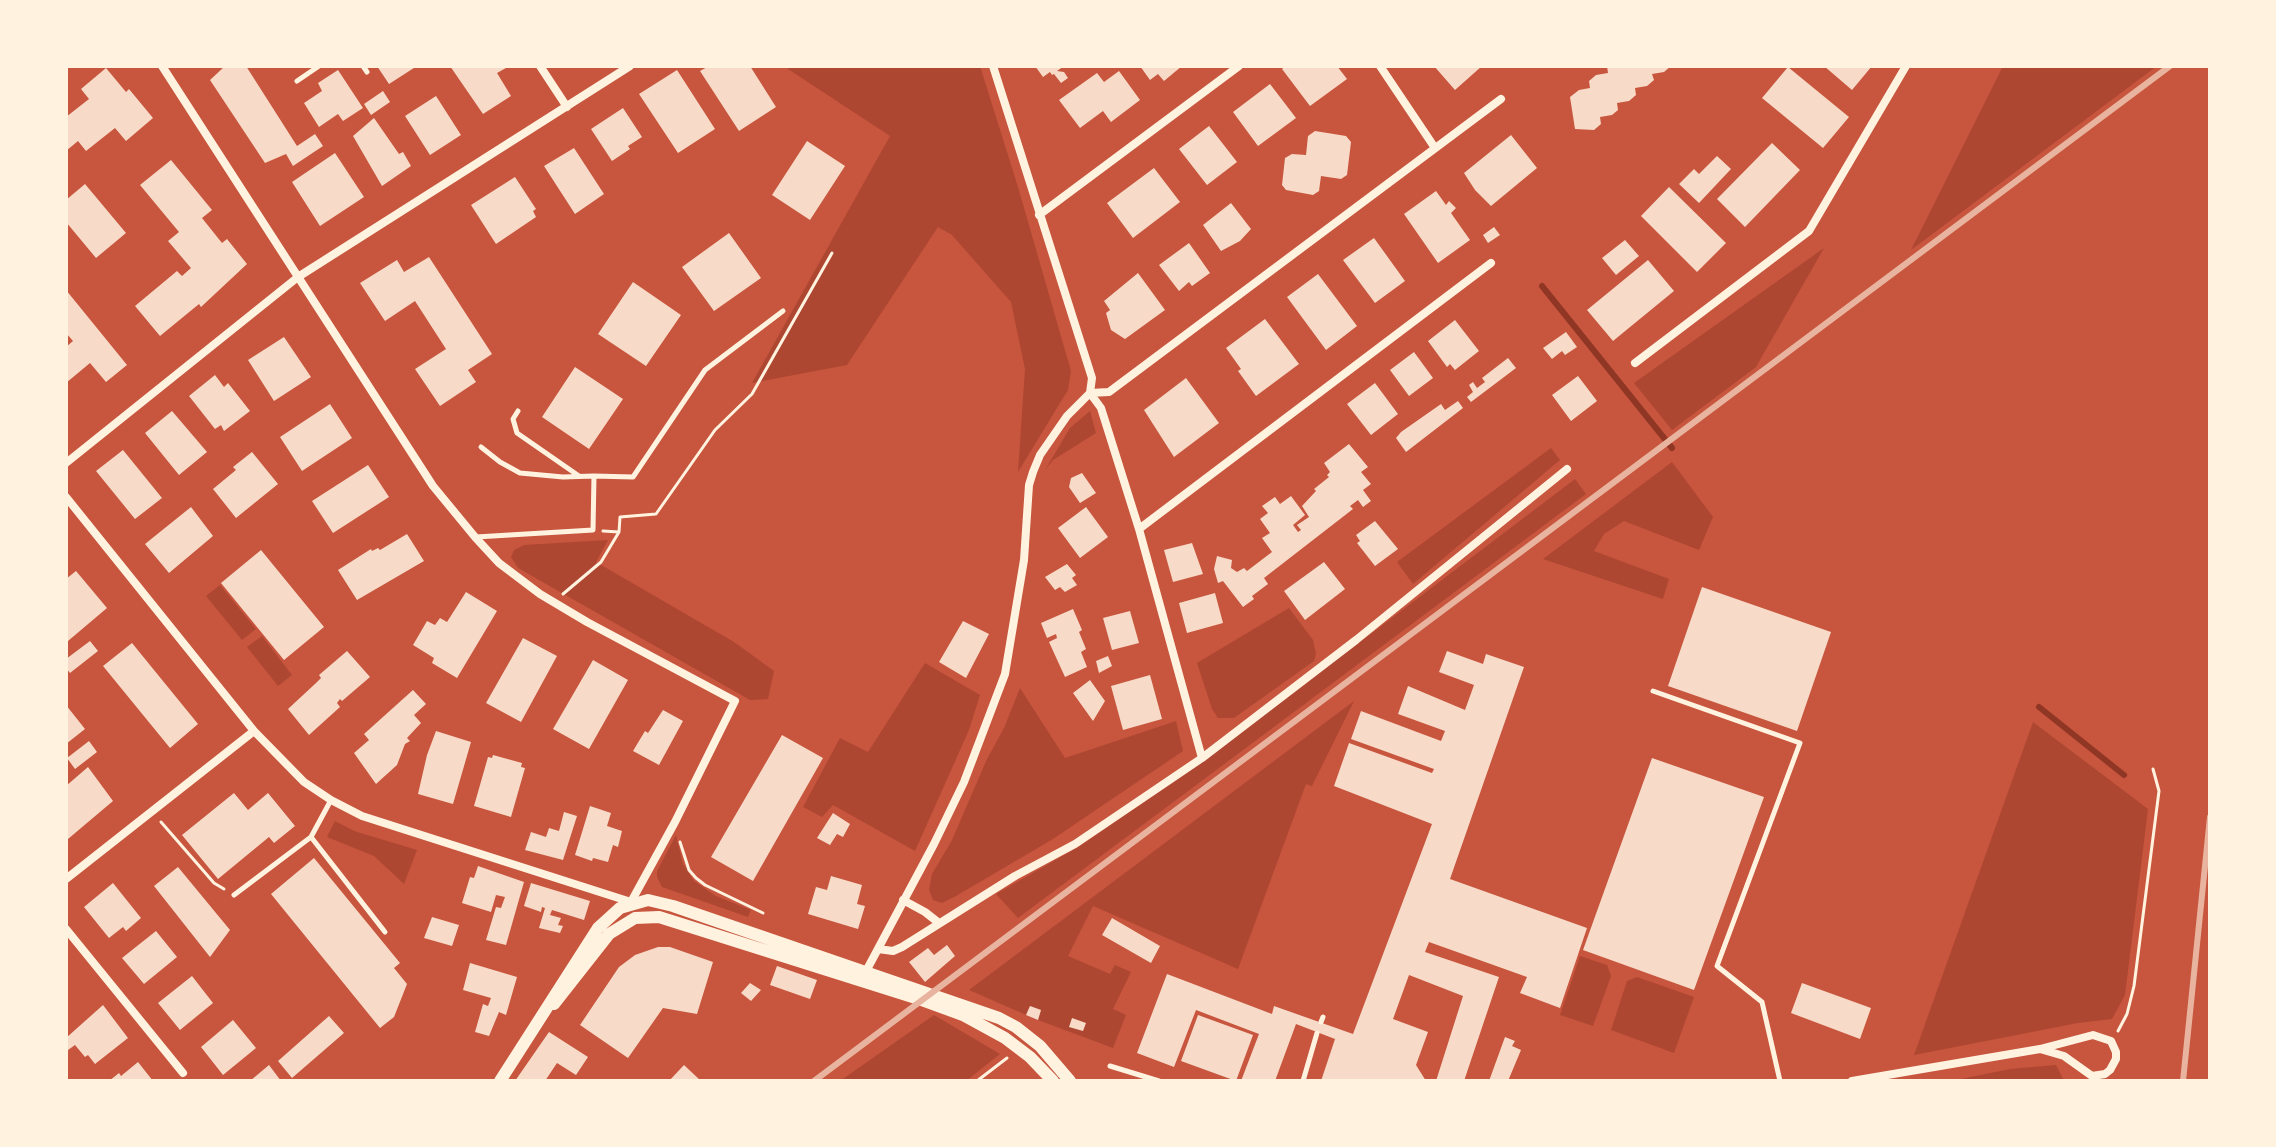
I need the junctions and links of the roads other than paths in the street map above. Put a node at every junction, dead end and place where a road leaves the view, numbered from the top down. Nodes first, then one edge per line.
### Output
1 (162, 66) edge
2 (319, 66) edge
3 (363, 66) edge
4 (540, 66) edge
5 (630, 66) edge
6 (993, 66) edge
7 (1239, 66) edge
8 (1380, 66) edge
9 (1906, 66) edge
10 (367, 72) dead end
11 (297, 81) dead end
12 (1501, 99) dead end
13 (567, 107) junction
14 (1435, 148) junction
15 (1039, 215) junction
16 (1491, 263) dead end
17 (298, 277) junction
18 (783, 311) dead end
19 (1635, 363) dead end
20 (1090, 393) junction
21 (518, 411) dead end
22 (481, 447) dead end
23 (66, 463) edge
24 (1567, 469) dead end
25 (580, 476) junction
26 (594, 476) junction
27 (66, 497) edge
28 (1139, 529) junction
29 (475, 537) junction
30 (1653, 691) dead end
31 (254, 731) junction
32 (1202, 758) junction
33 (331, 800) junction
34 (311, 837) junction
35 (66, 879) edge
36 (234, 895) road end
37 (903, 900) junction
38 (631, 902) junction
39 (635, 918) junction
40 (939, 923) junction
41 (66, 929) edge
42 (385, 932) dead end
43 (878, 949) junction
44 (864, 976) junction
45 (542, 1018) junction
46 (1317, 1033) dead end
47 (2040, 1049) junction
48 (1110, 1066) dead end
49 (183, 1073) dead end
50 (500, 1081) edge
51 (1053, 1081) edge
52 (1070, 1081) edge
53 (1159, 1081) edge
54 (1303, 1081) edge
55 (1780, 1081) edge
56 (1852, 1081) edge

1 - 17 street
2 - 11 lane
3 - 10 lane
4 - 13 street
5 - 13 street
6 - 15 street
7 - 15 street
8 - 14 street
9 - 19 street
12 - 14 street
13 - 17 street
14 - 20 street
15 - 20 street
16 - 28 street
17 - 23 street
17 - 29 street
18 - 26 lane
20 - 28 street
20 - 37 street
21 - 25 lane
22 - 25 lane
24 - 32 street
25 - 26 lane
26 - 29 lane
27 - 31 street
28 - 32 street
29 - 38 street
30 - 55 lane
31 - 33 street
31 - 35 street
32 - 40 street
33 - 34 lane
33 - 38 street
34 - 36 lane
34 - 42 lane
37 - 40 street
37 - 43 street
38 - 39 street
38 - 44 street
38 - 45 street
39 - 44 street
39 - 45 street
40 - 43 street
41 - 49 street
43 - 44 street
44 - 51 street
44 - 52 street
45 - 50 street
46 - 54 lane
47 - 47 street
47 - 56 street
48 - 53 lane

